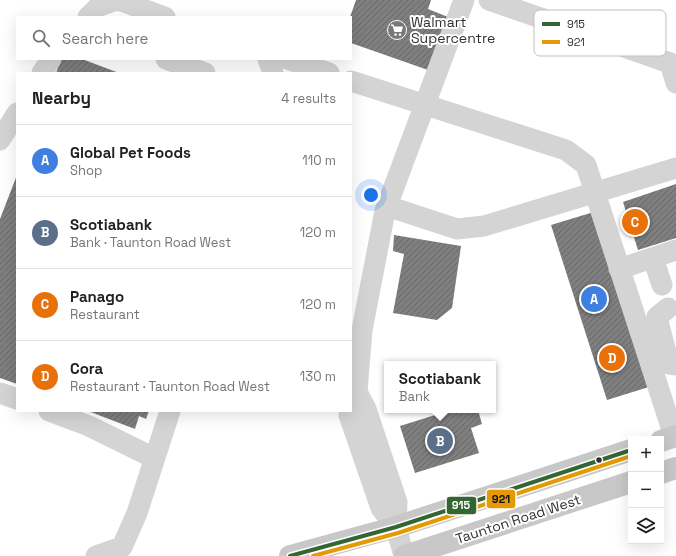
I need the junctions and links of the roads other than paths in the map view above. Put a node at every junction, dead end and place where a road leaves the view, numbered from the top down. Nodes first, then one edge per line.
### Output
1 (118, 0) edge
2 (464, 0) edge
3 (489, 0) edge
4 (89, 16) edge
5 (162, 16) edge
6 (534, 16) edge
7 (650, 56) edge
8 (50, 60) edge
9 (169, 60) edge
10 (268, 60) edge
11 (289, 60) edge
12 (43, 72) edge
13 (202, 72) edge
14 (273, 72) edge
15 (319, 72) edge
16 (352, 80) edge
17 (676, 83) edge
18 (425, 105) junction
19 (16, 115) edge
20 (0, 140) edge
21 (676, 168) edge
22 (596, 193) junction
23 (387, 206) junction
24 (676, 250) edge
25 (653, 258) junction
26 (619, 269) junction
27 (662, 285) dead end
28 (668, 308) dead end
29 (674, 369) edge
30 (0, 393) edge
31 (16, 399) edge
32 (353, 404) edge
33 (52, 412) edge
34 (170, 412) edge
35 (670, 438) edge
36 (628, 451) edge
37 (154, 458) junction
38 (676, 468) edge
39 (664, 472) edge
40 (628, 483) edge
41 (396, 526) junction
42 (96, 556) edge
43 (290, 556) edge
44 (404, 556) edge

1 - 4 street
1 - 5 street
2 - 18 street
3 - 6 street
7 - 17 street
8 - 12 street
9 - 13 street
10 - 14 street
11 - 15 street
16 - 18 street
18 - 22 street
18 - 23 street
19 - 20 street
21 - 22 street
22 - 23 street
22 - 26 street
23 - 32 street
24 - 25 street
25 - 26 street
25 - 27 street
26 - 35 street
28 - 29 street
30 - 31 street
32 - 41 street
33 - 37 street
34 - 37 street
36 - 41 main road
37 - 42 street
38 - 39 main road
40 - 44 main road, Taunton Road West
41 - 43 main road
41 - 44 street

